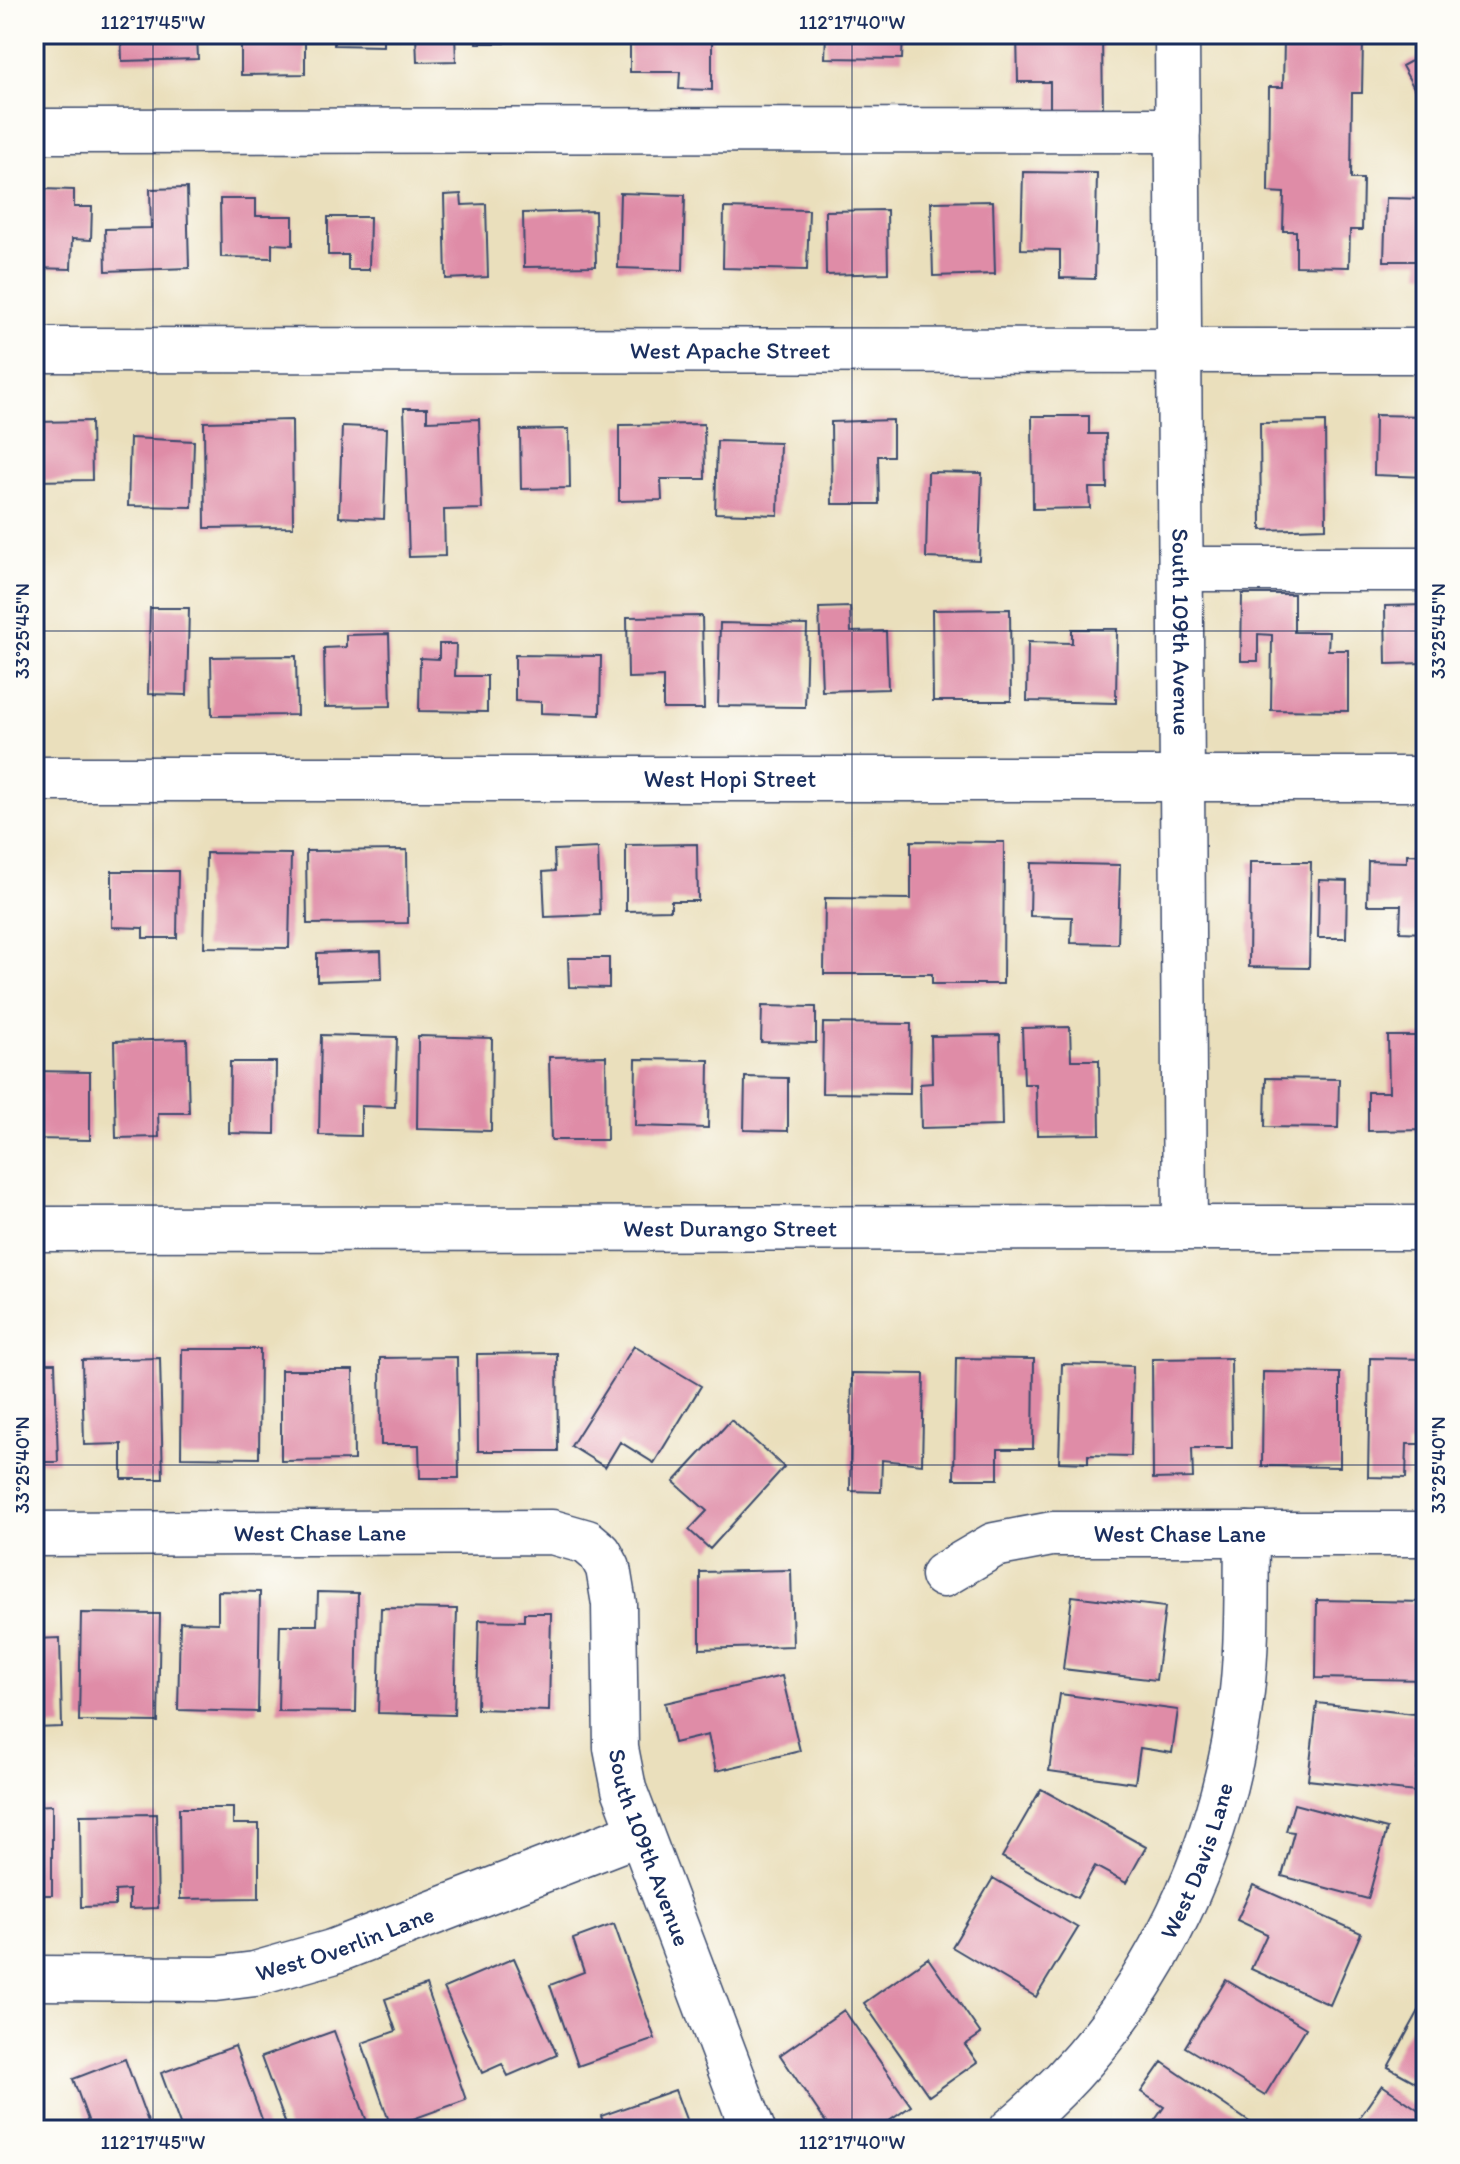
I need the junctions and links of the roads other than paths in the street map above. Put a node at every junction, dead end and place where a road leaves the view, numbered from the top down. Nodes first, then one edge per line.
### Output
1 (1177, 34) edge
2 (1178, 130) junction
3 (34, 131) edge
4 (34, 350) edge
5 (1180, 351) junction
6 (1426, 351) edge
7 (1182, 569) junction
8 (1426, 569) edge
9 (34, 779) edge
10 (1426, 779) edge
11 (1183, 781) junction
12 (1185, 1228) junction
13 (1426, 1228) edge
14 (34, 1229) edge
15 (34, 1534) edge
16 (1247, 1534) junction
17 (1426, 1534) edge
18 (600, 1553) joint
19 (943, 1575) dead end
20 (639, 1833) junction
21 (34, 1978) edge
22 (753, 2130) edge
23 (1011, 2130) edge

1 - 2 street, South 109th Avenue
2 - 3 street
2 - 5 street, South 109th Avenue
4 - 5 street, West Apache Street
5 - 6 street, West Apache Street
5 - 7 street, South 109th Avenue
7 - 8 street
7 - 11 street, South 109th Avenue
9 - 11 street, West Hopi Street
10 - 11 street, West Hopi Street
11 - 12 street, South 109th Avenue
12 - 13 street, West Durango Street
12 - 14 street, West Durango Street
15 - 18 street, West Chase Lane
16 - 17 street, West Chase Lane
16 - 19 street, West Chase Lane
16 - 23 street, West Davis Lane
18 - 20 street, South 109th Avenue
20 - 21 street, West Overlin Lane
20 - 22 street, South 109th Avenue

